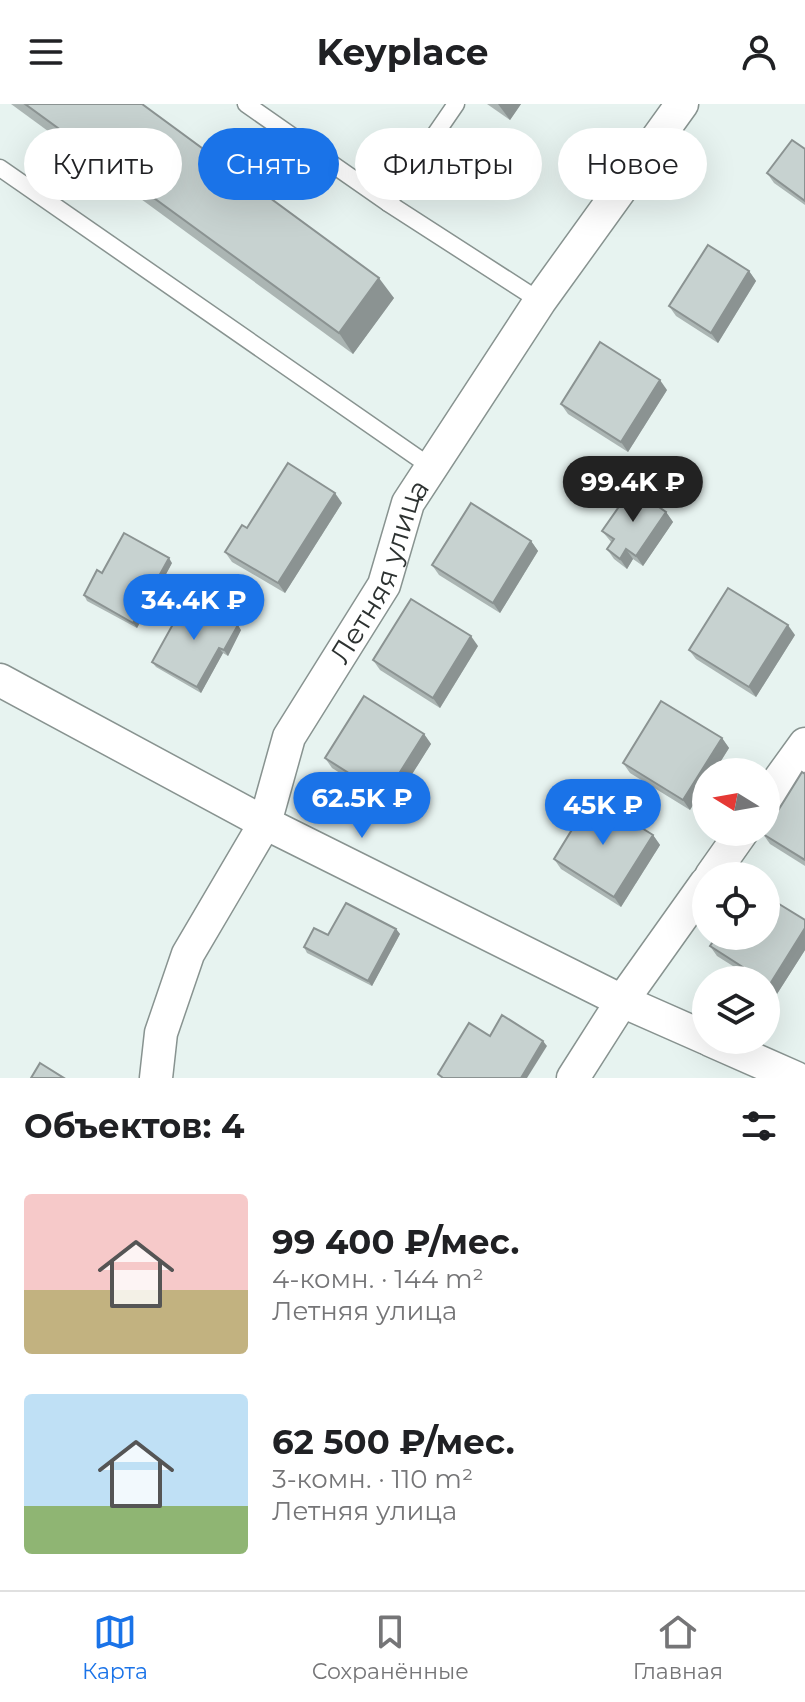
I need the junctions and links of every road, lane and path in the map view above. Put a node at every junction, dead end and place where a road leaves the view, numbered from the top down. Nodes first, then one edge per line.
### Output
1 (246, 104) edge
2 (456, 104) edge
3 (682, 104) edge
4 (0, 168) edge
5 (388, 203) junction
6 (540, 301) junction
7 (431, 467) junction
8 (0, 680) edge
9 (805, 744) edge
10 (780, 779) edge
11 (265, 823) junction
12 (692, 903) edge
13 (622, 1001) junction
14 (692, 1032) edge
15 (742, 1054) edge
16 (156, 1078) edge
17 (573, 1078) edge
18 (796, 1078) edge

1 - 5 lane
2 - 5 lane
3 - 6 street, Летняя улица
4 - 7 lane
5 - 6 lane
6 - 7 street, Летняя улица
7 - 11 street, Летняя улица
8 - 11 street
9 - 10 street
11 - 13 street
11 - 16 street, Летняя улица
12 - 13 street
13 - 14 street
13 - 17 street
15 - 18 street

